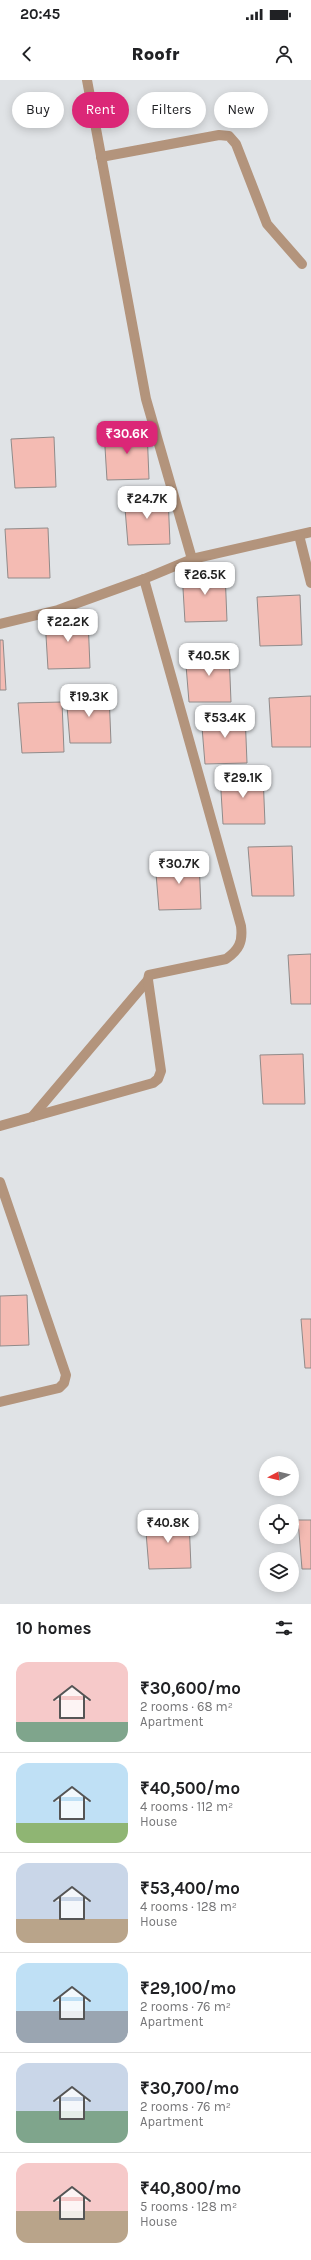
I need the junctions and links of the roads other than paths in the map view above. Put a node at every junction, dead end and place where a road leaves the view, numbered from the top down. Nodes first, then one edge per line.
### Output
1 (87, 80) edge
2 (101, 157) junction
3 (302, 264) dead end
4 (311, 532) edge
5 (298, 535) junction
6 (192, 559) junction
7 (144, 580) junction
8 (311, 583) edge
9 (0, 624) edge
10 (148, 980) junction
11 (32, 1117) junction
12 (0, 1126) edge
13 (0, 1182) edge
14 (0, 1402) edge

1 - 2 street
2 - 3 street
2 - 6 street
4 - 5 street
5 - 6 street
5 - 8 street
6 - 7 street
7 - 9 street
7 - 10 street
10 - 11 street
10 - 11 street
11 - 12 street
13 - 14 street

